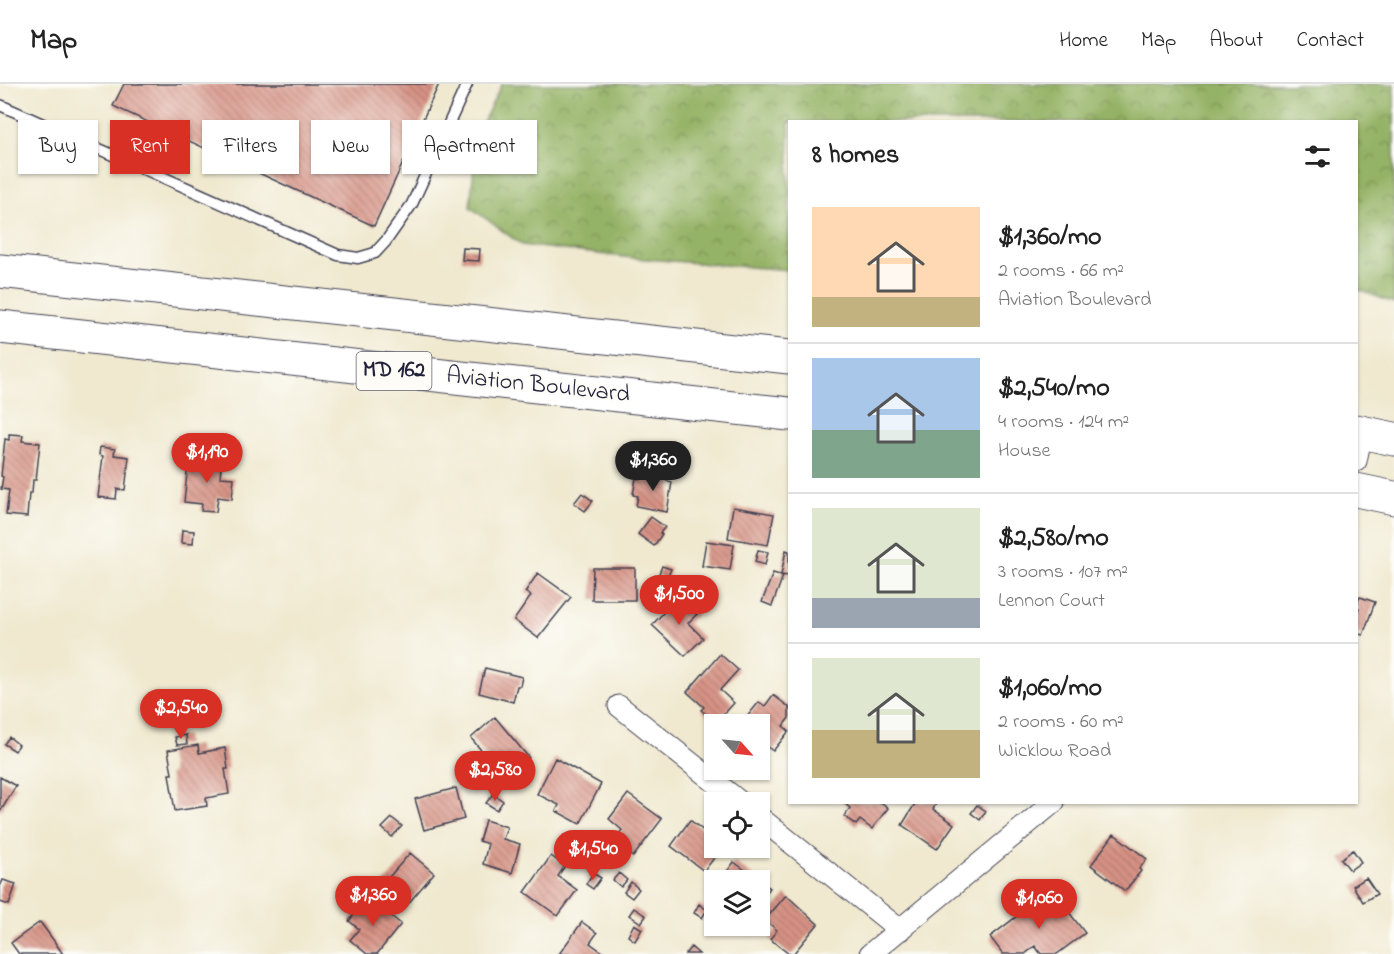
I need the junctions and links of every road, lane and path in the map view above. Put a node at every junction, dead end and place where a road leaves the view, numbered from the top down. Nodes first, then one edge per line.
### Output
1 (467, 84) edge
2 (0, 105) edge
3 (0, 271) edge
4 (0, 327) edge
5 (788, 357) edge
6 (788, 414) edge
7 (1394, 439) edge
8 (1358, 441) edge
9 (1358, 490) edge
10 (1394, 498) edge
11 (619, 706) dead end
12 (727, 792) edge
13 (1052, 804) edge
14 (770, 827) edge
15 (900, 930) junction
16 (870, 954) edge

1 - 2 lane
3 - 5 main road, MD 162
4 - 6 main road, Aviation Boulevard / MD 162
7 - 8 main road
9 - 10 main road
11 - 12 street
13 - 15 street
14 - 15 street
15 - 16 street

